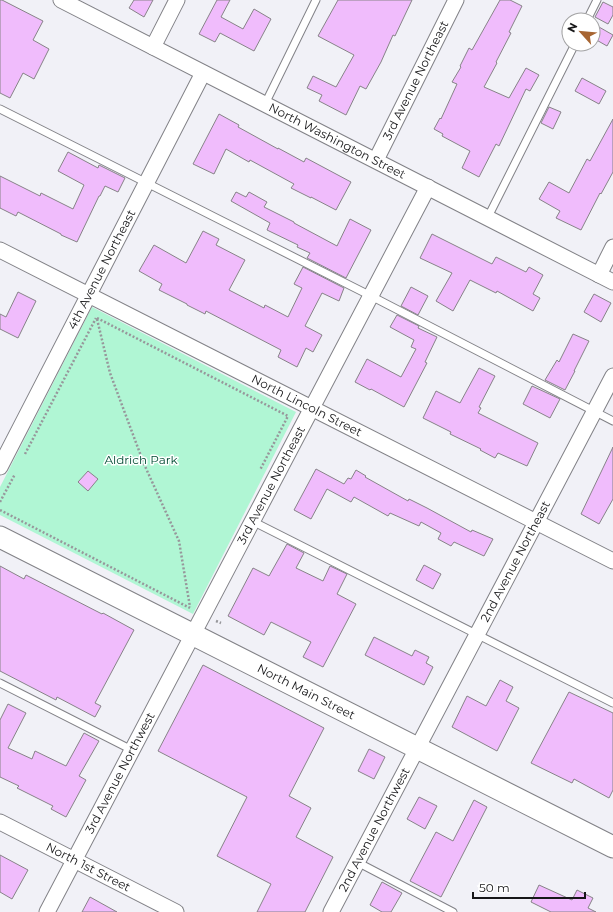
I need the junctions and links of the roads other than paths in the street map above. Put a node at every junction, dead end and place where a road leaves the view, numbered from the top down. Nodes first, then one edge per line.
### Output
1 (62, 0) edge
2 (177, 0) edge
3 (316, 0) edge
4 (456, 0) edge
5 (598, 0) edge
6 (592, 12) edge
7 (153, 47) junction
8 (571, 52) edge
9 (203, 73) junction
10 (265, 104) junction
11 (0, 109) edge
12 (376, 160) junction
13 (147, 182) junction
14 (428, 187) junction
15 (488, 218) junction
16 (613, 247) edge
17 (0, 250) edge
18 (599, 275) junction
19 (613, 282) edge
20 (89, 295) junction
21 (371, 296) junction
22 (613, 376) edge
23 (312, 408) junction
24 (594, 411) junction
25 (613, 421) edge
26 (0, 467) edge
27 (252, 521) junction
28 (536, 522) junction
29 (0, 537) edge
30 (613, 561) edge
31 (477, 634) junction
32 (193, 635) junction
33 (0, 684) edge
34 (613, 703) edge
35 (418, 748) junction
36 (132, 750) junction
37 (0, 822) edge
38 (613, 847) edge
39 (74, 860) junction
40 (358, 862) junction
41 (47, 912) edge
42 (176, 912) edge
43 (331, 912) edge
44 (453, 912) edge

1 - 7 street, North Washington Street
2 - 7 street
3 - 10 lane
4 - 12 street, 3rd Avenue Northeast
5 - 6 lane
7 - 9 street, North Washington Street
8 - 15 lane
9 - 10 street, North Washington Street
9 - 13 street, 4th Avenue Northeast
10 - 12 street, North Washington Street
11 - 13 lane
12 - 14 street, North Washington Street
13 - 20 street, 4th Avenue Northeast
13 - 21 lane
14 - 15 street, North Washington Street
14 - 21 street, 3rd Avenue Northeast
15 - 18 street, North Washington Street
16 - 18 street
17 - 20 street, North Lincoln Street
18 - 19 street, North Washington Street
20 - 23 street, North Lincoln Street
20 - 26 street, 4th Avenue Northeast
21 - 23 street, 3rd Avenue Northeast
21 - 24 lane
22 - 24 street, 2nd Avenue Northeast
23 - 27 street, 3rd Avenue Northeast
23 - 28 street, North Lincoln Street
24 - 25 lane
24 - 28 street, 2nd Avenue Northeast
27 - 31 lane
27 - 32 street, 3rd Avenue Northeast
28 - 30 street, North Lincoln Street
28 - 31 street, 2nd Avenue Northeast
29 - 32 street, North Main Street
31 - 34 lane
31 - 35 street, 2nd Avenue Northeast
32 - 35 street, North Main Street
32 - 36 street, 3rd Avenue Northwest
33 - 36 lane
35 - 38 street, North Main Street
35 - 40 street, 2nd Avenue Northwest
36 - 39 street, 3rd Avenue Northwest
37 - 39 street, North 1st Street
39 - 41 street, 3rd Avenue Northwest
39 - 42 street, North 1st Street
40 - 43 street, 2nd Avenue Northwest
40 - 44 lane

